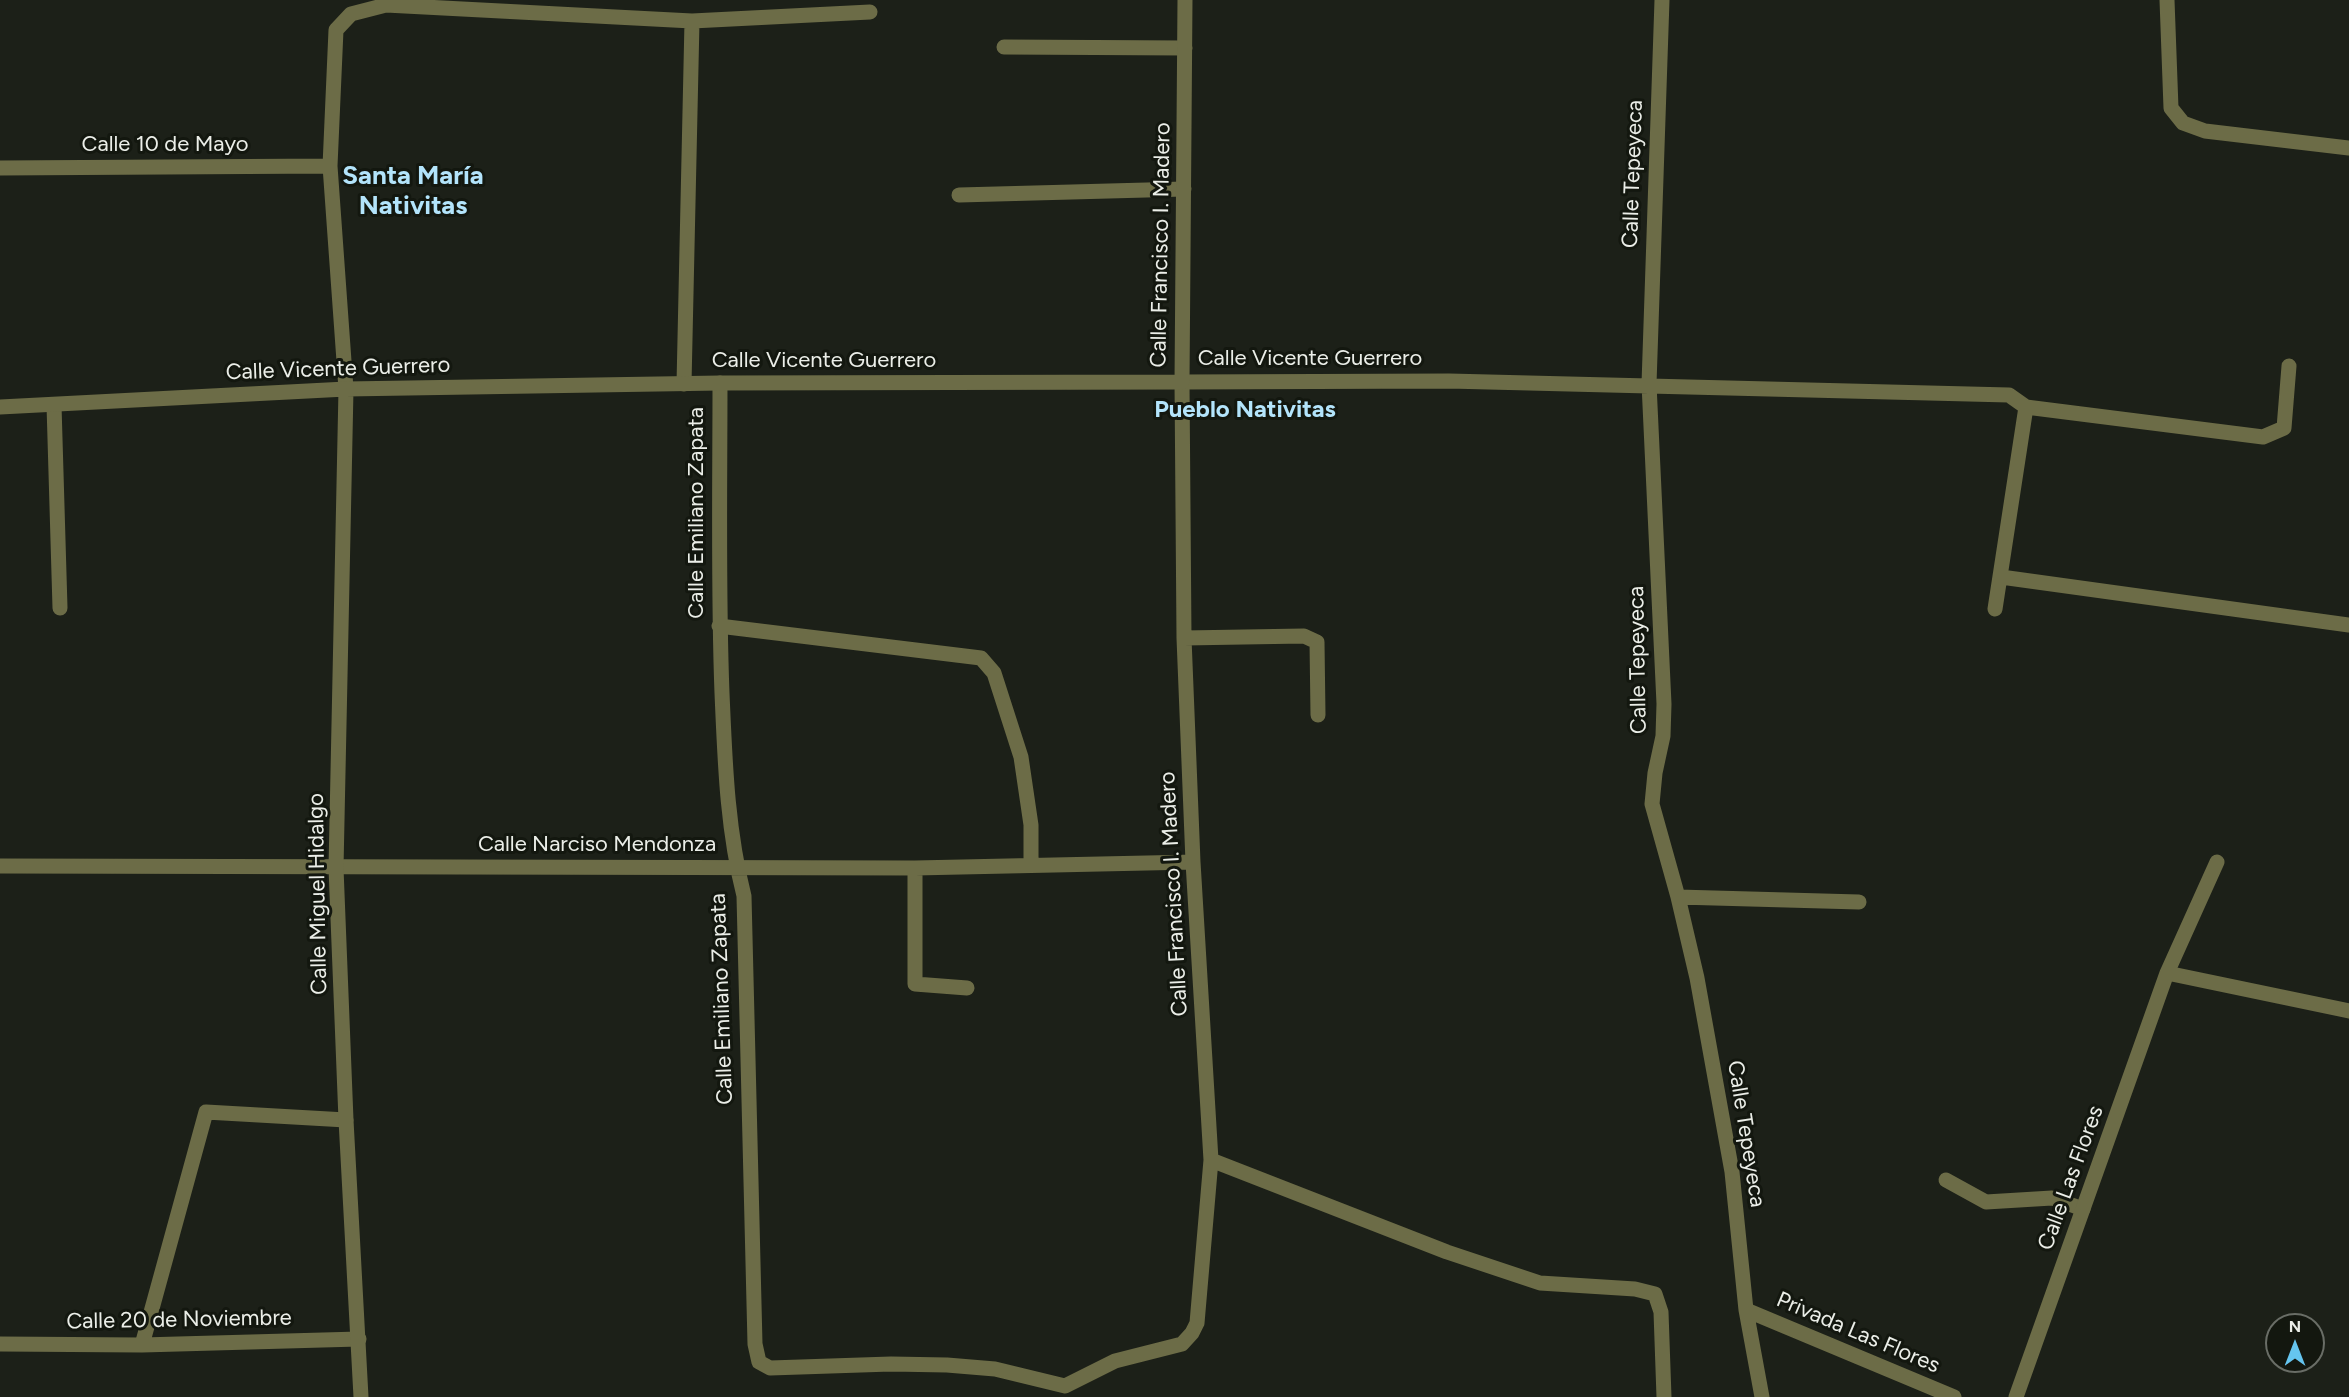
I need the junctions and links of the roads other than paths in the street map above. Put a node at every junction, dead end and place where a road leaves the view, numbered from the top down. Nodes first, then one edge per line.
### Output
1 (1185, 0) edge
2 (1662, 0) edge
3 (2168, 0) edge
4 (386, 2) edge
5 (870, 12) dead end
6 (692, 21) junction
7 (1004, 47) dead end
8 (1185, 48) junction
9 (2349, 148) edge
10 (330, 166) junction
11 (0, 168) edge
12 (1184, 189) junction
13 (959, 195) dead end
14 (2289, 366) dead end
15 (1182, 382) junction
16 (720, 383) junction
17 (684, 384) junction
18 (1649, 384) junction
19 (346, 389) junction
20 (54, 405) junction
21 (2026, 406) junction
22 (0, 407) edge
23 (2001, 577) junction
24 (60, 608) dead end
25 (1995, 609) dead end
26 (2349, 624) edge
27 (719, 626) junction
28 (1184, 638) junction
29 (1318, 715) dead end
30 (1193, 862) junction
31 (2217, 862) dead end
32 (1031, 865) junction
33 (0, 867) edge
34 (336, 868) junction
35 (737, 868) junction
36 (915, 868) junction
37 (1678, 897) junction
38 (1859, 902) dead end
39 (2167, 973) junction
40 (967, 988) dead end
41 (2349, 1011) edge
42 (346, 1120) junction
43 (1211, 1160) junction
44 (1946, 1180) dead end
45 (2083, 1209) junction
46 (1746, 1310) junction
47 (359, 1339) junction
48 (0, 1344) edge
49 (142, 1345) junction
50 (759, 1362) joint
51 (1065, 1391) edge
52 (361, 1397) edge
53 (1664, 1397) edge
54 (1762, 1397) edge
55 (1954, 1397) edge
56 (2016, 1397) edge

1 - 8 street, Calle Francisco I. Madero
2 - 18 street, Calle Tepeyeca
3 - 9 street
4 - 6 street
4 - 10 street
5 - 6 street
6 - 17 street, Calle Emiliano Zapata
7 - 8 street
8 - 12 street, Calle Francisco I. Madero
10 - 11 street, Calle 10 de Mayo
10 - 19 street, Calle Miguel Hidalgo
12 - 13 street
12 - 15 street, Calle Francisco I. Madero
14 - 21 street
15 - 16 street, Calle Vicente Guerrero
15 - 18 street, Calle Vicente Guerrero
15 - 28 street, Calle Francisco I. Madero
16 - 17 street, Calle Vicente Guerrero
16 - 27 street, Calle Emiliano Zapata
17 - 19 street, Calle Vicente Guerrero
18 - 21 street, Calle Vicente Guerrero
18 - 37 street, Calle Tepeyeca
19 - 20 street, Calle Vicente Guerrero
19 - 34 street, Calle Miguel Hidalgo
20 - 22 street, Calle Vicente Guerrero
20 - 24 street
21 - 23 street
23 - 25 street
23 - 26 street
27 - 32 street
27 - 35 street, Calle Emiliano Zapata
28 - 29 street
28 - 30 street, Calle Francisco I. Madero
30 - 32 street, Calle Narciso Mendonza
30 - 43 street, Calle Francisco I. Madero
31 - 39 street
32 - 36 street, Calle Narciso Mendonza
33 - 34 street, Calle Narciso Mendonza
34 - 35 street, Calle Narciso Mendonza
34 - 42 street, Calle Miguel Hidalgo
35 - 36 street, Calle Narciso Mendonza
35 - 50 street, Calle Emiliano Zapata
36 - 40 street
37 - 38 street
37 - 46 street, Calle Tepeyeca
39 - 41 street
39 - 45 street, Calle Las Flores
42 - 47 street, Calle Miguel Hidalgo
42 - 49 street
43 - 51 street, Calle Francisco I. Madero
43 - 53 street
44 - 45 street
45 - 56 street, Calle Las Flores
46 - 54 street, Calle Tepeyeca
46 - 55 street, Privada Las Flores
47 - 49 street, Calle 20 de Noviembre
47 - 52 street, Calle Miguel Hidalgo
48 - 49 street, Calle 20 de Noviembre
50 - 51 street, Calle Francisco I. Madero

